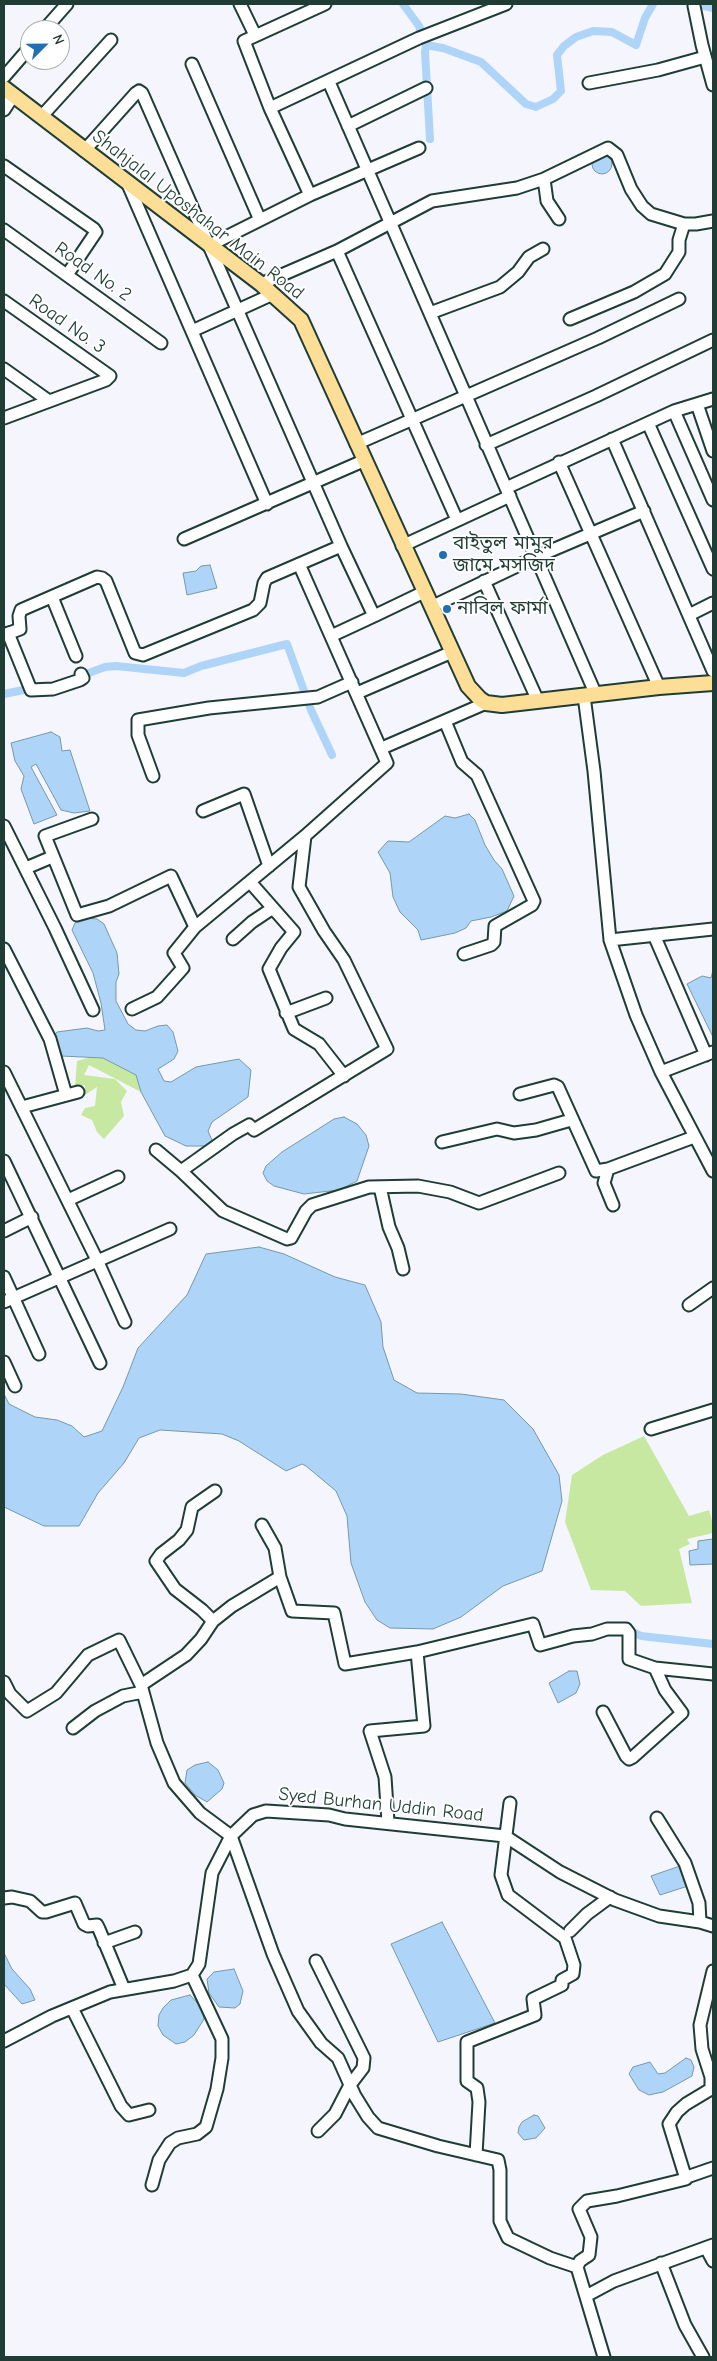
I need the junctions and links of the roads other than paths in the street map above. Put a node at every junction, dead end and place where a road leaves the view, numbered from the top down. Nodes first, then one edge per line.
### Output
1 (67, 4) edge
2 (240, 4) edge
3 (325, 4) edge
4 (505, 4) edge
5 (694, 6) dead end
6 (53, 20) edge
7 (255, 35) junction
8 (111, 40) dead end
9 (707, 51) edge
10 (20, 58) edge
11 (192, 64) dead end
12 (4, 77) edge
13 (329, 82) junction
14 (590, 83) dead end
15 (713, 85) edge
16 (426, 88) dead end
17 (9, 92) edge
18 (270, 108) junction
19 (4, 110) edge
20 (41, 117) junction
21 (348, 126) junction
22 (419, 148) dead end
23 (84, 151) junction
24 (4, 166) edge
25 (368, 171) junction
26 (544, 179) junction
27 (127, 182) junction
28 (310, 195) junction
29 (559, 219) dead end
30 (260, 220) junction
31 (713, 221) edge
32 (391, 224) junction
33 (684, 224) junction
34 (4, 230) edge
35 (210, 245) junction
36 (543, 249) dead end
37 (337, 251) junction
38 (67, 275) junction
39 (262, 284) junction
40 (273, 294) junction
41 (678, 299) dead end
42 (4, 301) edge
43 (238, 310) junction
44 (430, 313) junction
45 (570, 319) dead end
46 (192, 331) junction
47 (713, 340) edge
48 (161, 343) dead end
49 (4, 369) edge
50 (466, 396) junction
51 (713, 399) edge
52 (49, 401) junction
53 (697, 404) junction
54 (674, 410) junction
55 (4, 418) edge
56 (412, 420) junction
57 (648, 423) junction
58 (612, 439) junction
59 (356, 444) junction
60 (486, 445) junction
61 (713, 451) edge
62 (363, 461) junction
63 (559, 462) junction
64 (314, 482) junction
65 (508, 492) junction
66 (713, 500) edge
67 (267, 504) junction
68 (644, 511) junction
69 (456, 520) junction
70 (591, 534) junction
71 (184, 539) dead end
72 (341, 546) junction
73 (402, 546) junction
74 (536, 557) junction
75 (299, 564) junction
76 (713, 569) edge
77 (484, 581) junction
78 (424, 592) junction
79 (52, 597) junction
80 (713, 603) edge
81 (430, 607) junction
82 (689, 614) junction
83 (374, 616) junction
84 (6, 634) edge
85 (331, 636) junction
86 (452, 652) junction
87 (76, 656) dead end
88 (713, 671) edge
89 (82, 676) dead end
90 (352, 682) junction
91 (713, 683) edge
92 (659, 686) junction
93 (357, 693) junction
94 (590, 696) junction
95 (538, 701) junction
96 (486, 703) junction
97 (445, 721) junction
98 (382, 748) junction
99 (153, 776) dead end
100 (203, 811) dead end
101 (92, 819) dead end
102 (4, 826) edge
103 (305, 836) junction
104 (47, 858) junction
105 (269, 866) junction
106 (26, 868) junction
107 (250, 882) junction
108 (273, 908) junction
109 (195, 927) junction
110 (713, 929) edge
111 (654, 935) junction
112 (233, 939) dead end
113 (610, 940) junction
114 (4, 949) edge
115 (464, 954) dead end
116 (326, 998) dead end
117 (132, 1009) dead end
118 (93, 1010) dead end
119 (286, 1013) junction
120 (710, 1053) edge
121 (4, 1072) edge
122 (661, 1072) junction
123 (344, 1076) junction
124 (78, 1092) dead end
125 (520, 1094) dead end
126 (59, 1097) junction
127 (22, 1107) junction
128 (571, 1120) junction
129 (694, 1137) junction
130 (442, 1142) dead end
131 (156, 1150) dead end
132 (4, 1161) edge
133 (712, 1164) edge
134 (608, 1169) junction
135 (181, 1171) junction
136 (559, 1172) dead end
137 (118, 1177) dead end
138 (380, 1186) junction
139 (68, 1200) junction
140 (613, 1205) dead end
141 (32, 1217) junction
142 (170, 1229) dead end
143 (4, 1231) edge
144 (97, 1260) junction
145 (403, 1269) dead end
146 (4, 1277) edge
147 (62, 1278) junction
148 (713, 1288) edge
149 (9, 1300) edge
150 (689, 1304) dead end
151 (125, 1322) dead end
152 (39, 1354) dead end
153 (4, 1362) edge
154 (100, 1363) dead end
155 (15, 1386) dead end
156 (713, 1410) edge
157 (651, 1429) dead end
158 (216, 1492) dead end
159 (262, 1525) dead end
160 (280, 1577) junction
161 (212, 1621) junction
162 (416, 1652) junction
163 (655, 1668) junction
164 (713, 1674) edge
165 (4, 1682) edge
166 (142, 1688) junction
167 (603, 1712) dead end
168 (73, 1728) dead end
169 (510, 1803) dead end
170 (656, 1818) dead end
171 (388, 1822) junction
172 (231, 1836) junction
173 (506, 1836) junction
174 (4, 1898) edge
175 (610, 1898) junction
176 (700, 1922) junction
177 (713, 1926) edge
178 (570, 1931) dead end
179 (135, 1932) dead end
180 (104, 1943) junction
181 (316, 1961) dead end
182 (713, 1971) edge
183 (192, 1975) junction
184 (124, 1988) junction
185 (72, 2008) junction
186 (4, 2041) edge
187 (350, 2085) junction
188 (149, 2110) dead end
189 (318, 2131) dead end
190 (476, 2155) junction
191 (713, 2168) edge
192 (687, 2177) junction
193 (152, 2185) dead end
194 (710, 2246) edge
195 (713, 2261) edge
196 (661, 2263) junction
197 (578, 2267) junction
198 (586, 2296) junction
199 (604, 2357) edge
200 (703, 2357) edge

1 - 6 street
2 - 7 street
3 - 7 street
4 - 13 street
5 - 9 street
7 - 18 street
8 - 20 street
9 - 14 street
9 - 15 street
10 - 12 street
11 - 30 street
13 - 18 street
13 - 21 street
16 - 21 street
17 - 19 street
17 - 20 main road, Shahjalal Uposhahar Main Road
18 - 28 street
20 - 23 main road, Shahjalal Uposhahar Main Road
21 - 25 street
22 - 25 street
23 - 27 main road, Shahjalal Uposhahar Main Road
23 - 35 street
24 - 38 street
25 - 28 street
25 - 32 street
26 - 29 street
26 - 32 street
26 - 33 street
27 - 35 main road, Shahjalal Uposhahar Main Road
27 - 46 street
28 - 30 street
30 - 35 street
31 - 33 street
32 - 37 street
32 - 44 street
33 - 45 street
34 - 38 street, Road No. 2
35 - 39 main road, Shahjalal Uposhahar Main Road
35 - 43 street
36 - 44 street
37 - 39 street
37 - 56 street
38 - 48 street, Road No. 2
39 - 40 main road, Shahjalal Uposhahar Main Road
40 - 43 street
40 - 59 main road, Shahjalal Uposhahar Main Road
41 - 50 street
42 - 52 street, Road No. 3
43 - 46 street
43 - 64 street
44 - 50 street
46 - 67 street
47 - 60 street
49 - 52 street
50 - 56 street
50 - 60 street
51 - 53 street
52 - 55 street
53 - 54 street
53 - 61 street
54 - 57 street
54 - 66 street
56 - 59 street
56 - 69 street
57 - 58 street
57 - 76 street
58 - 63 street
58 - 68 street
59 - 62 main road, Shahjalal Uposhahar Main Road
60 - 65 street
62 - 64 street
62 - 73 main road, Shahjalal Uposhahar Main Road
63 - 65 street
63 - 70 street
64 - 67 street
64 - 72 street
65 - 69 street
65 - 74 street
67 - 71 street
68 - 70 street
68 - 82 street
69 - 73 street
70 - 74 street
70 - 92 street
72 - 75 street
72 - 83 street
73 - 78 main road, Shahjalal Uposhahar Main Road
74 - 77 street
74 - 94 street
75 - 79 street
75 - 85 street
77 - 81 street
77 - 95 street
78 - 81 main road, Shahjalal Uposhahar Main Road
78 - 83 street
79 - 84 street
79 - 87 street
80 - 82 street
81 - 86 main road, Shahjalal Uposhahar Main Road
82 - 88 street
83 - 85 street
84 - 89 street
85 - 90 street
86 - 93 street
86 - 96 main road, Shahjalal Uposhahar Main Road
90 - 93 street
90 - 99 street
91 - 92 main road
92 - 94 main road
93 - 98 street
94 - 95 main road
94 - 113 street
95 - 96 main road
96 - 97 street
97 - 98 street
97 - 115 street
98 - 103 street
100 - 105 street
101 - 104 street
102 - 106 street
103 - 105 street
103 - 123 street
104 - 106 street
104 - 109 street
105 - 107 street
106 - 118 street
107 - 108 street
107 - 109 street
108 - 112 street
108 - 119 street
109 - 117 street
110 - 111 street
111 - 113 street
111 - 120 street
113 - 122 street
114 - 126 street
116 - 119 street
119 - 123 street
120 - 122 street
121 - 127 street
122 - 129 street
123 - 135 street
124 - 126 street
125 - 128 street
126 - 127 street
127 - 139 street
128 - 130 street
128 - 134 street
129 - 133 street
129 - 134 street
131 - 135 street
132 - 141 street
134 - 140 street
135 - 138 street
136 - 138 street
137 - 139 street
138 - 145 street
139 - 144 street
141 - 143 street
141 - 147 street
142 - 144 street
144 - 147 street
144 - 151 street
146 - 149 street
147 - 149 street
147 - 154 street
148 - 150 street
149 - 152 street
153 - 155 street
156 - 157 street
158 - 161 street
159 - 160 street
160 - 161 street
160 - 162 street
161 - 166 street
162 - 163 street
162 - 171 street
163 - 164 street
163 - 167 street
165 - 166 street
166 - 168 street
166 - 172 street
169 - 173 street
170 - 176 street
171 - 172 street, Syed Burhan Uddin Road
171 - 173 street, Syed Burhan Uddin Road
172 - 183 street, Syed Burhan Uddin Road
172 - 187 street
173 - 175 street, Syed Burhan Uddin Road
173 - 190 street
174 - 180 street
175 - 176 street, Syed Burhan Uddin Road
175 - 178 street
176 - 177 street, Syed Burhan Uddin Road
179 - 180 street
180 - 184 street
181 - 187 street
182 - 192 street
183 - 184 street
183 - 193 street
184 - 185 street
185 - 186 street
185 - 188 street
187 - 189 street
187 - 190 street
190 - 197 street
191 - 192 street
192 - 197 street
194 - 195 street
194 - 196 street
196 - 198 street
196 - 200 street
197 - 198 street
198 - 199 street

